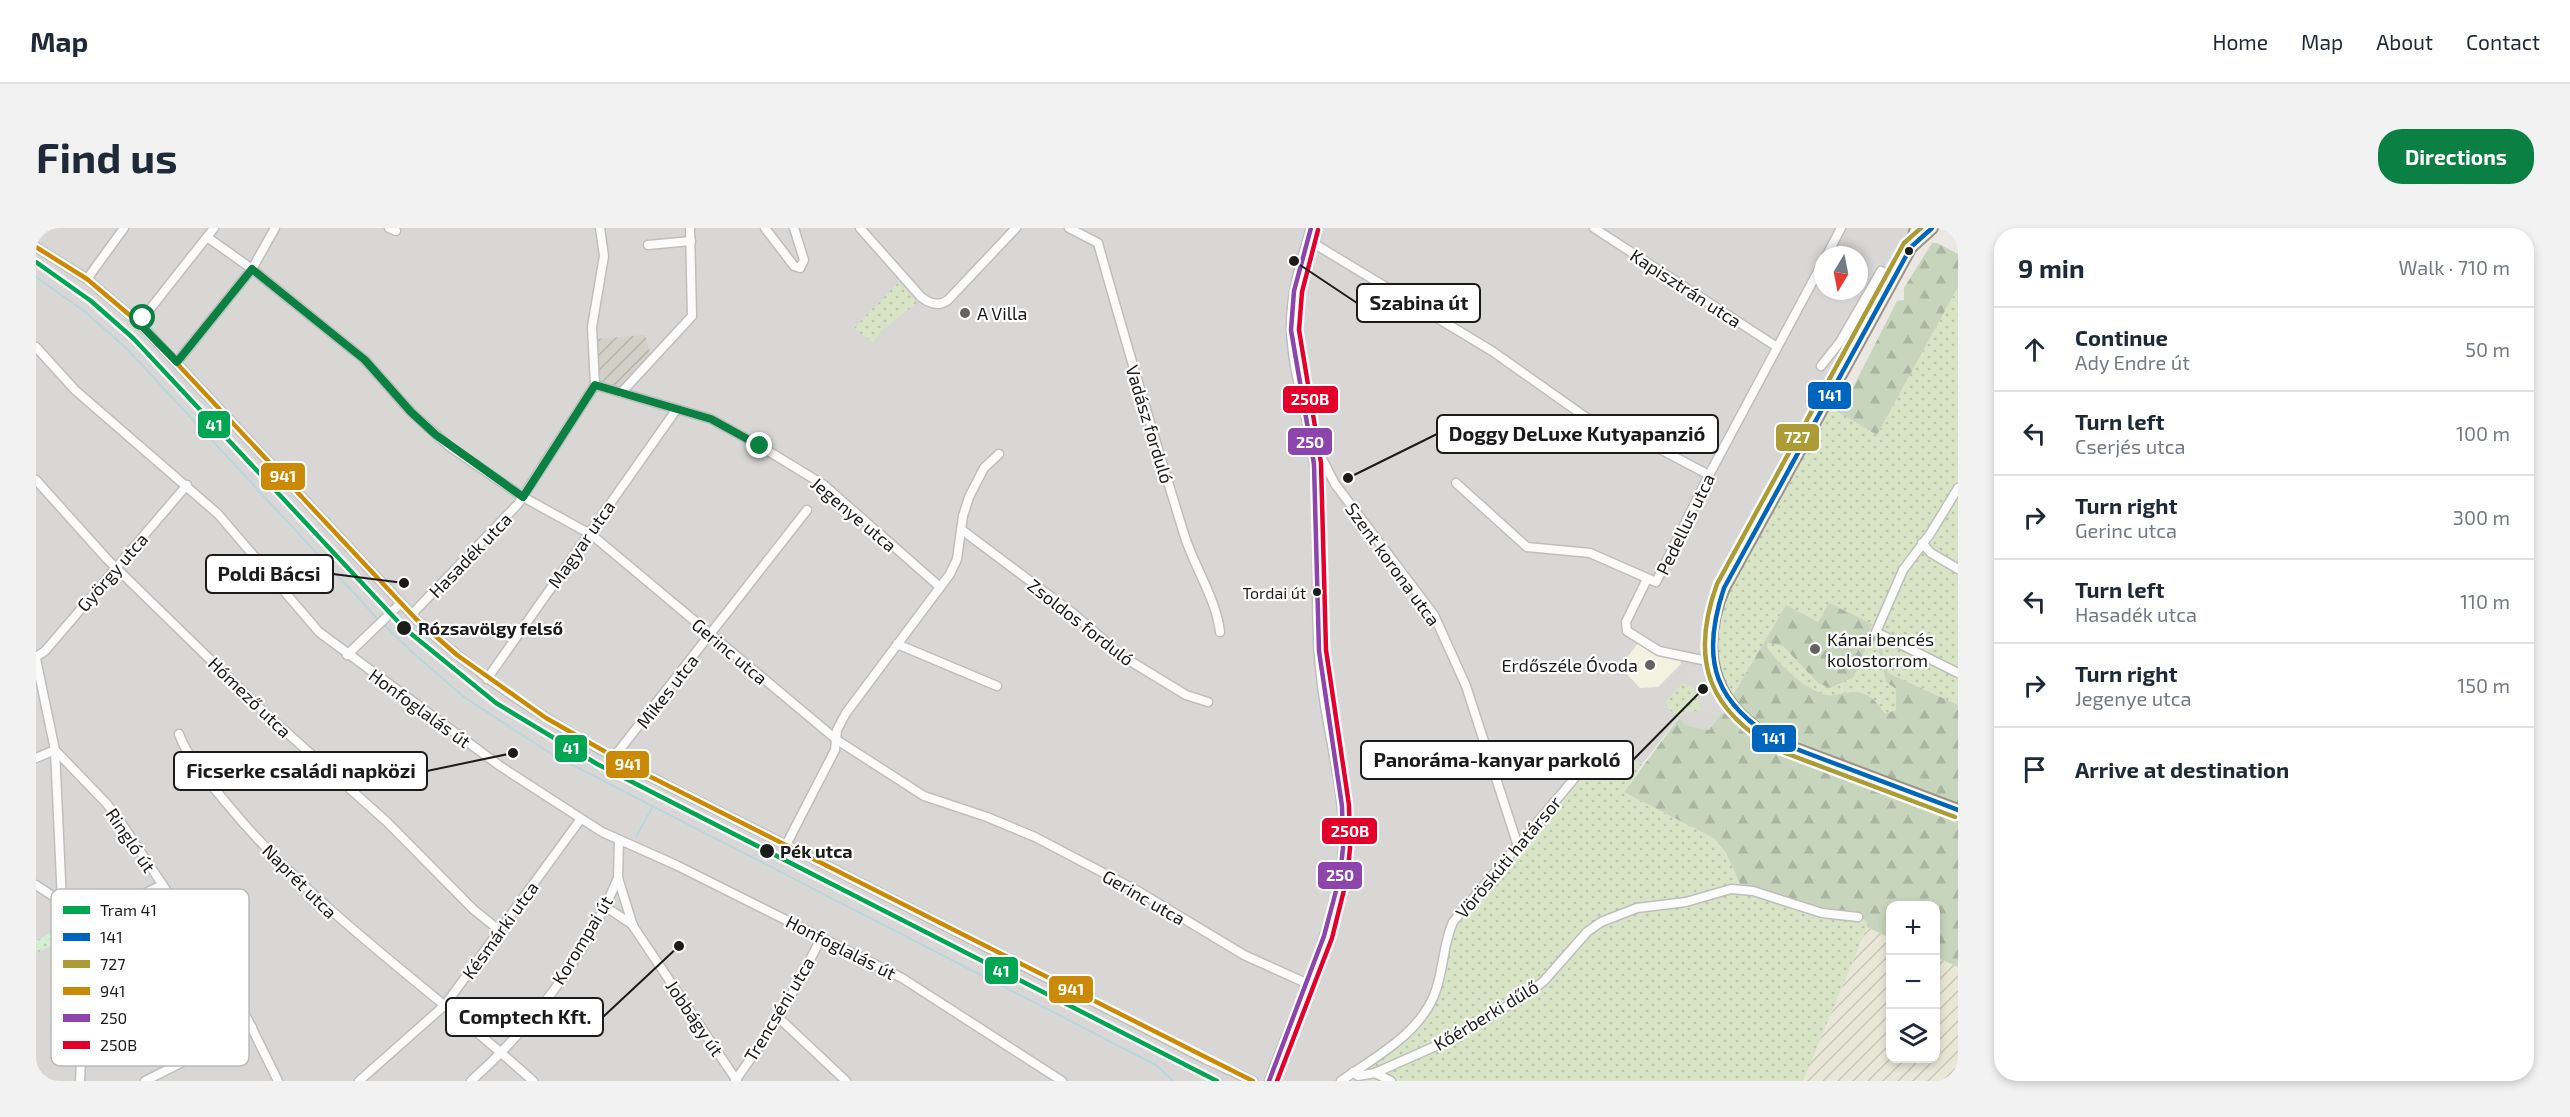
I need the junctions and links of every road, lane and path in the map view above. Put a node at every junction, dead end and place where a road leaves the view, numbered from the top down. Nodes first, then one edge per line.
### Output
1 (124, 228) edge
2 (214, 228) edge
3 (275, 228) edge
4 (600, 228) edge
5 (690, 228) edge
6 (765, 228) edge
7 (794, 228) edge
8 (860, 228) edge
9 (1016, 228) edge
10 (1069, 228) edge
11 (1594, 228) edge
12 (1841, 228) edge
13 (1916, 228) edge
14 (1932, 228) edge
15 (1309, 229) edge
16 (207, 237) junction
17 (1308, 240) junction
18 (691, 241) junction
19 (648, 245) dead end
20 (1832, 246) edge
21 (36, 247) edge
22 (1911, 247) junction
23 (252, 269) junction
24 (1881, 271) dead end
25 (87, 279) junction
26 (1814, 279) edge
27 (1870, 291) junction
28 (1883, 297) junction
29 (139, 323) junction
30 (36, 347) edge
31 (1777, 347) junction
32 (177, 362) junction
33 (1821, 366) dead end
34 (595, 385) junction
35 (621, 393) junction
36 (676, 410) junction
37 (1305, 422) junction
38 (999, 454) dead end
39 (1709, 475) junction
40 (36, 480) edge
41 (1456, 483) dead end
42 (187, 484) junction
43 (1958, 488) edge
44 (523, 497) junction
45 (807, 510) dead end
46 (962, 530) junction
47 (589, 533) junction
48 (1922, 543) junction
49 (116, 568) junction
50 (1958, 569) edge
51 (1647, 579) junction
52 (940, 587) junction
53 (401, 603) junction
54 (412, 614) junction
55 (1220, 632) dead end
56 (711, 635) junction
57 (897, 644) junction
58 (347, 655) junction
59 (36, 658) edge
60 (1712, 663) junction
61 (1958, 673) edge
62 (487, 679) junction
63 (39, 680) edge
64 (997, 686) dead end
65 (1208, 702) dead end
66 (180, 734) dead end
67 (837, 740) junction
68 (55, 750) junction
69 (614, 757) junction
70 (36, 758) edge
71 (1579, 773) dead end
72 (1958, 810) edge
73 (580, 820) junction
74 (619, 840) junction
75 (786, 845) junction
76 (1518, 846) junction
77 (618, 878) junction
78 (36, 885) edge
79 (162, 885) junction
80 (61, 889) edge
81 (154, 889) edge
82 (165, 889) edge
83 (51, 895) edge
84 (606, 907) junction
85 (1858, 917) dead end
86 (633, 926) junction
87 (499, 930) junction
88 (822, 937) junction
89 (1306, 983) junction
90 (445, 1005) junction
91 (779, 1018) junction
92 (249, 1022) edge
93 (252, 1028) junction
94 (249, 1029) edge
95 (502, 1053) junction
96 (81, 1066) edge
97 (173, 1066) edge
98 (1353, 1072) junction
99 (1375, 1073) junction
100 (1058, 1080) edge
101 (80, 1081) edge
102 (145, 1081) edge
103 (278, 1081) edge
104 (360, 1081) edge
105 (471, 1081) edge
106 (532, 1081) edge
107 (736, 1081) edge
108 (846, 1081) edge
109 (1253, 1081) edge
110 (1269, 1081) edge
111 (1341, 1081) edge
112 (1391, 1081) edge

1 - 25 street
2 - 16 street
3 - 23 street
4 - 34 street
5 - 18 street
6 - 7 street
8 - 9 street
10 - 55 street, Vadász forduló
11 - 31 street, Kapisztrán utca
12 - 20 street
13 - 22 main road
14 - 22 main road
15 - 17 street
16 - 23 street, Gerinc utca
16 - 29 street
17 - 37 street
17 - 39 street
18 - 19 street
18 - 35 street
21 - 25 street
22 - 28 main road
23 - 32 street
23 - 44 street, Gerinc utca
24 - 27 street
25 - 29 street
26 - 31 street, Pedellus utca
27 - 28 street
27 - 33 street
28 - 60 main road
29 - 32 street
30 - 42 street, Honfoglalás út
31 - 39 street, Pedellus utca
32 - 53 street
34 - 35 street, Jegenye utca
34 - 44 street, Hasadék utca
35 - 36 street, Jegenye utca
36 - 47 street, Magyar utca
36 - 52 street, Jegenye utca
37 - 76 street, Szent korona utca
37 - 89 street
38 - 46 street
39 - 51 street, Pedellus utca
40 - 49 street, Hómező utca
41 - 51 street
42 - 49 street, György utca
42 - 58 street, Honfoglalás út
43 - 48 street
44 - 47 street, Gerinc utca
44 - 54 street, Hasadék utca
45 - 56 street, Mikes utca
46 - 52 street
46 - 65 street, Zsoldos forduló
47 - 56 street, Gerinc utca
47 - 62 street, Magyar utca
48 - 50 street
48 - 61 street
49 - 59 street, György utca
49 - 87 street, Hómező utca
51 - 60 street, Pedellus utca
52 - 57 street
53 - 54 street
53 - 58 street
54 - 62 street
56 - 67 street, Gerinc utca
56 - 69 street, Mikes utca
57 - 64 street
57 - 67 street
58 - 73 street, Honfoglalás út
59 - 63 street
60 - 72 main road
62 - 69 street
63 - 68 street
66 - 90 street, Naprét utca
67 - 75 street
67 - 89 street, Gerinc utca
68 - 70 street
68 - 79 street, Ringló út
68 - 80 street
69 - 75 street
71 - 76 street, Vöröskúti határsor
73 - 74 street, Honfoglalás út
73 - 87 street, Késmárki utca
74 - 77 street, Jobbágy út
74 - 88 street, Honfoglalás út
75 - 109 street
76 - 98 street, Vöröskúti határsor
77 - 84 street, Korompai út
77 - 86 street, Jobbágy út
78 - 83 street
79 - 81 street
79 - 82 street, Ringló út
84 - 86 street, Jobbágy út
84 - 95 street, Korompai út
85 - 99 street, Kőérberki dűlő
86 - 107 street, Jobbágy út
87 - 90 street, Késmárki utca
88 - 91 street, Trencséni utca
88 - 100 street, Honfoglalás út
89 - 110 street
90 - 95 street, Naprét utca
90 - 104 street, Késmárki utca
91 - 107 street, Trencséni utca
91 - 108 street
92 - 93 street, Ringló út
93 - 94 street
93 - 103 street, Ringló út
95 - 105 street, Korompai út
95 - 106 street, Naprét utca
96 - 101 street
97 - 102 street
98 - 99 street, Kőérberki dűlő
98 - 111 street, Vöröskúti határsor
99 - 112 street, Kőérberki dűlő

